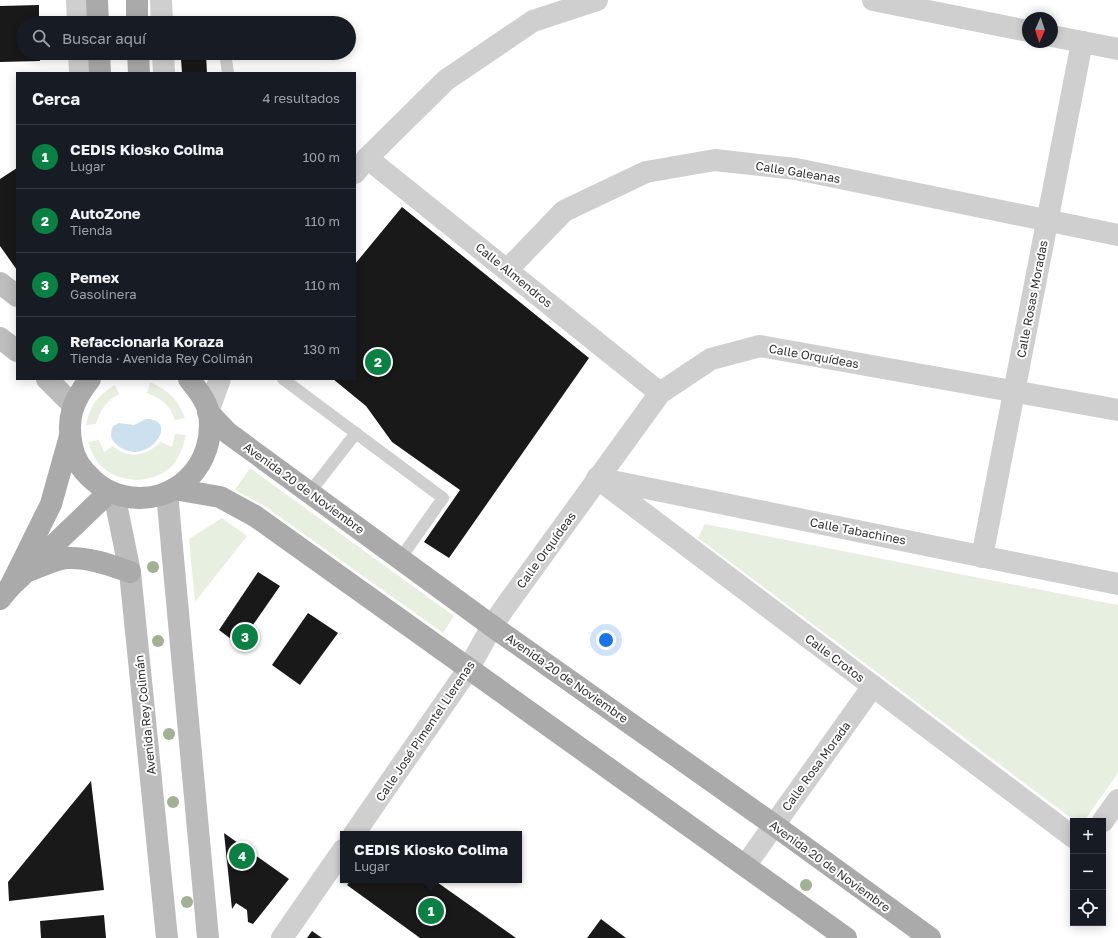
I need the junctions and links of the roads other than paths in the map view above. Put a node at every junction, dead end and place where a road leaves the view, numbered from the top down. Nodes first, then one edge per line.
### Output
1 (77, 0) edge
2 (97, 0) edge
3 (137, 0) edge
4 (598, 0) edge
5 (873, 0) edge
6 (78, 16) edge
7 (98, 16) edge
8 (137, 16) edge
9 (1022, 30) edge
10 (1058, 37) edge
11 (1082, 42) junction
12 (1118, 49) edge
13 (79, 60) edge
14 (99, 60) edge
15 (138, 60) edge
16 (163, 60) edge
17 (225, 60) edge
18 (80, 72) edge
19 (100, 72) edge
20 (139, 72) edge
21 (164, 72) edge
22 (228, 72) edge
23 (359, 165) edge
24 (1048, 221) junction
25 (1118, 235) edge
26 (506, 270) junction
27 (0, 283) edge
28 (16, 295) edge
29 (0, 338) edge
30 (16, 350) edge
31 (48, 380) edge
32 (89, 380) edge
33 (220, 380) edge
34 (284, 380) edge
35 (195, 383) edge
36 (1014, 391) junction
37 (660, 393) junction
38 (73, 405) junction
39 (1118, 410) edge
40 (208, 412) junction
41 (356, 433) junction
42 (70, 436) junction
43 (597, 478) junction
44 (171, 491) junction
45 (310, 492) junction
46 (111, 493) junction
47 (982, 557) junction
48 (400, 559) junction
49 (26, 572) junction
50 (130, 572) junction
51 (1118, 584) edge
52 (5, 593) edge
53 (492, 626) junction
54 (469, 668) junction
55 (873, 686) junction
56 (1118, 800) edge
57 (1105, 818) edge
58 (774, 825) junction
59 (356, 831) edge
60 (1070, 835) edge
61 (340, 854) edge
62 (745, 866) junction
63 (167, 938) edge
64 (208, 938) edge
65 (282, 938) edge
66 (846, 938) edge
67 (930, 938) edge

1 - 6 street
2 - 7 main road
3 - 8 main road
4 - 23 street
5 - 9 street
10 - 11 street
11 - 12 street
11 - 24 street, Calle Rosas Moradas
13 - 18 street
14 - 19 main road
15 - 20 main road
16 - 21 street
17 - 22 lane
23 - 26 street, Calle Almendros
24 - 25 street, Calle Galeanas
24 - 26 street, Calle Galeanas
24 - 36 street, Calle Rosas Moradas
26 - 37 street, Calle Almendros
27 - 28 main road
29 - 30 main road
31 - 38 main road
32 - 38 main road
33 - 40 street
34 - 41 lane
35 - 40 main road
36 - 37 street, Calle Orquídeas
36 - 39 street, Calle Orquídeas
36 - 47 street, Calle Rosas Moradas
37 - 43 street, Calle Orquídeas
38 - 42 main road
40 - 44 main road
40 - 45 main road, Avenida 20 de Noviembre
41 - 45 lane
41 - 48 lane
42 - 46 main road
42 - 52 main road
43 - 47 street, Calle Tabachines
43 - 53 street, Calle Orquídeas
43 - 55 street, Calle Crotos
44 - 46 main road
44 - 54 main road
44 - 64 main road
45 - 48 main road, Avenida 20 de Noviembre
46 - 49 main road
46 - 50 main road, Avenida Rey Colimán
47 - 51 street, Calle Tabachines
48 - 53 main road, Avenida 20 de Noviembre
49 - 50 main road
49 - 52 main road
50 - 63 main road, Avenida Rey Colimán
53 - 54 street, Calle José Pimentel Llerenas
53 - 58 main road, Avenida 20 de Noviembre
54 - 59 street, Calle José Pimentel Llerenas
54 - 62 main road
55 - 58 street, Calle Rosa Morada
55 - 60 street, Calle Crotos
56 - 57 street
58 - 62 street, Calle Rosa Morada
58 - 67 main road, Avenida 20 de Noviembre
61 - 65 street
62 - 66 main road

